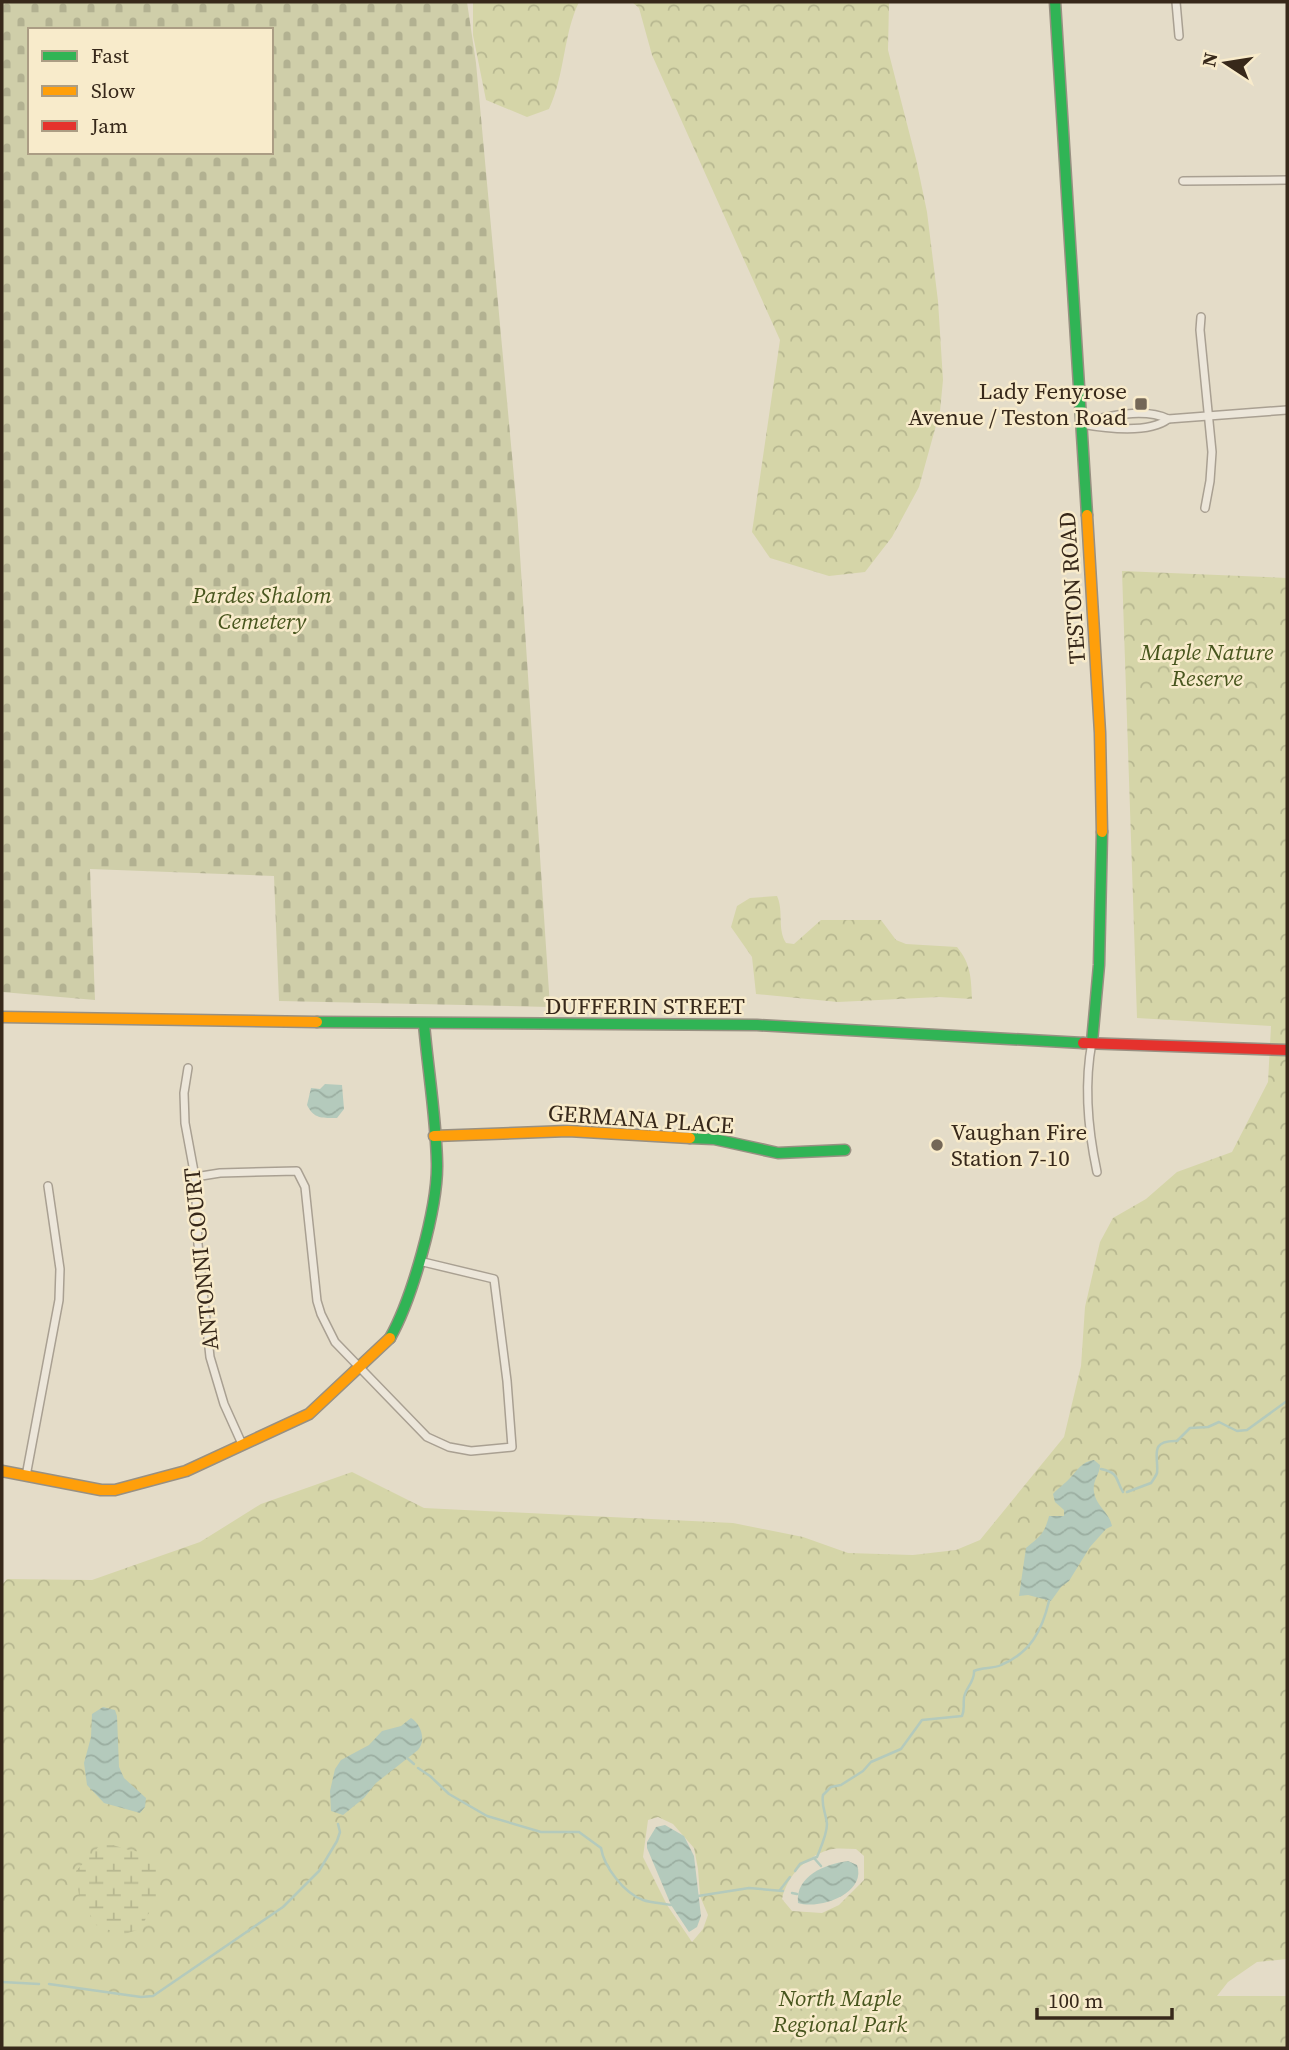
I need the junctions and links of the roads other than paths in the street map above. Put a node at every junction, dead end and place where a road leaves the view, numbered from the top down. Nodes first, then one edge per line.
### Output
1 (1055, 2) edge
2 (1176, 2) edge
3 (1179, 36) dead end
4 (1287, 180) edge
5 (1183, 181) dead end
6 (1201, 317) dead end
7 (1287, 410) edge
8 (1207, 416) junction
9 (1168, 419) junction
10 (1080, 424) junction
11 (1205, 508) dead end
12 (2, 1017) edge
13 (424, 1024) junction
14 (1092, 1042) junction
15 (1287, 1050) edge
16 (188, 1068) dead end
17 (435, 1136) junction
18 (845, 1150) dead end
19 (1097, 1172) dead end
20 (195, 1177) junction
21 (48, 1186) dead end
22 (419, 1261) junction
23 (359, 1368) junction
24 (242, 1444) junction
25 (2, 1471) edge
26 (26, 1476) junction

1 - 10 main road, TESTON ROAD
2 - 3 street
4 - 5 street
6 - 8 street
7 - 8 street
8 - 9 street
8 - 11 street
9 - 10 street
9 - 10 street
10 - 14 main road, TESTON ROAD
12 - 13 main road, DUFFERIN STREET
13 - 14 main road, DUFFERIN STREET
13 - 17 main road
14 - 15 main road, DUFFERIN STREET
14 - 19 street, TESTON ROAD
16 - 20 street, ANTONNI COURT
17 - 18 main road, GERMANA PLACE
17 - 22 main road
20 - 23 street
20 - 24 street, ANTONNI COURT
21 - 26 street
22 - 23 main road
22 - 23 street
23 - 24 main road
24 - 26 main road
25 - 26 main road

